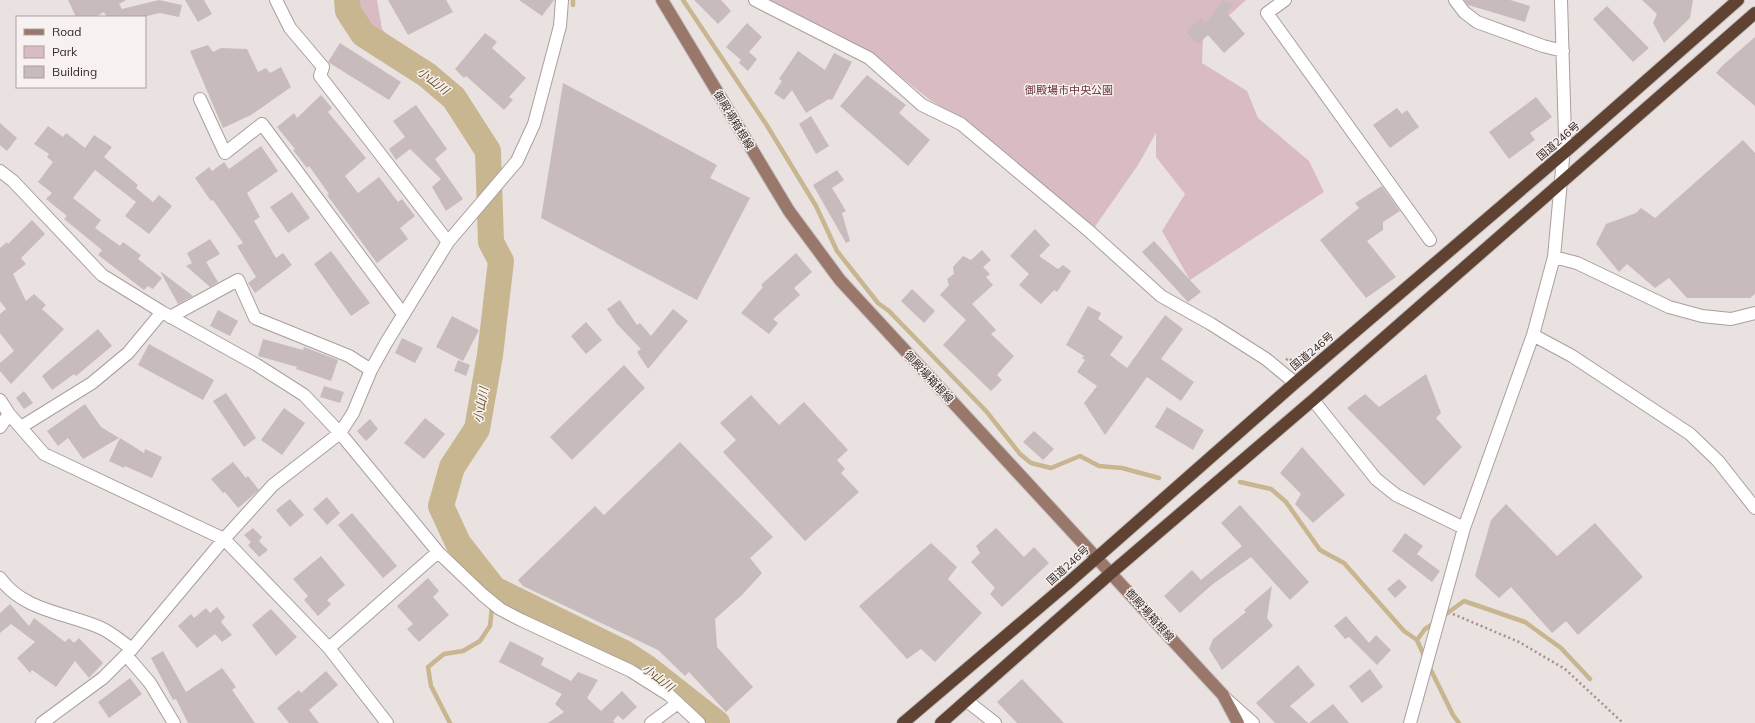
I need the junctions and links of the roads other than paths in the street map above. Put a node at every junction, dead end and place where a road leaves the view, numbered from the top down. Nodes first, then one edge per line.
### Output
1 (276, 0) edge
2 (562, 0) edge
3 (662, 0) edge
4 (755, 0) edge
5 (1285, 0) edge
6 (1455, 0) edge
7 (1561, 0) edge
8 (1738, 0) edge
9 (1755, 13) edge
10 (1562, 51) junction
11 (200, 99) dead end
12 (1564, 153) junction
13 (0, 171) edge
14 (1562, 182) junction
15 (1430, 240) dead end
16 (448, 242) junction
17 (1554, 257) junction
18 (1755, 313) edge
19 (166, 314) junction
20 (403, 314) junction
21 (1534, 335) junction
22 (371, 370) junction
23 (1295, 382) junction
24 (0, 400) edge
25 (1313, 400) junction
26 (9, 414) junction
27 (21, 427) junction
28 (0, 428) edge
29 (340, 433) junction
30 (1755, 508) edge
31 (1464, 528) junction
32 (224, 539) junction
33 (438, 552) junction
34 (1096, 557) junction
35 (1111, 573) junction
36 (0, 578) edge
37 (329, 648) junction
38 (129, 652) junction
39 (1223, 695) junction
40 (967, 700) junction
41 (678, 703) junction
42 (42, 723) edge
43 (174, 723) edge
44 (387, 723) edge
45 (651, 723) edge
46 (699, 723) edge
47 (903, 723) edge
48 (941, 723) edge
49 (994, 723) edge
50 (1238, 723) edge
51 (1253, 723) edge
52 (1410, 723) edge

1 - 16 street
2 - 16 street
3 - 34 main road, 御殿場箱根線
4 - 23 street
5 - 15 street
6 - 10 street
7 - 10 street
8 - 12 highway, 国道246号
9 - 14 highway
10 - 12 street
11 - 20 street
12 - 14 street
12 - 23 highway, 国道246号
13 - 19 street
14 - 17 street
14 - 25 highway
16 - 20 street
17 - 18 street
17 - 21 street
19 - 22 street
19 - 27 street
19 - 29 street
20 - 22 street
21 - 30 street
21 - 31 street
22 - 29 street
23 - 34 highway, 国道246号
24 - 26 street
25 - 31 street
25 - 35 highway
26 - 27 street
26 - 28 street
27 - 32 street
29 - 32 street
29 - 33 street
31 - 52 street
32 - 37 street
32 - 38 street
33 - 37 street
33 - 41 street
34 - 35 main road, 御殿場箱根線
34 - 47 highway, 国道246号
35 - 39 main road, 御殿場箱根線
35 - 40 highway
36 - 38 street
37 - 44 street
38 - 42 street
38 - 43 street
39 - 50 main road, 御殿場箱根線
39 - 51 street
40 - 48 highway
40 - 49 street
41 - 45 street
41 - 46 street

